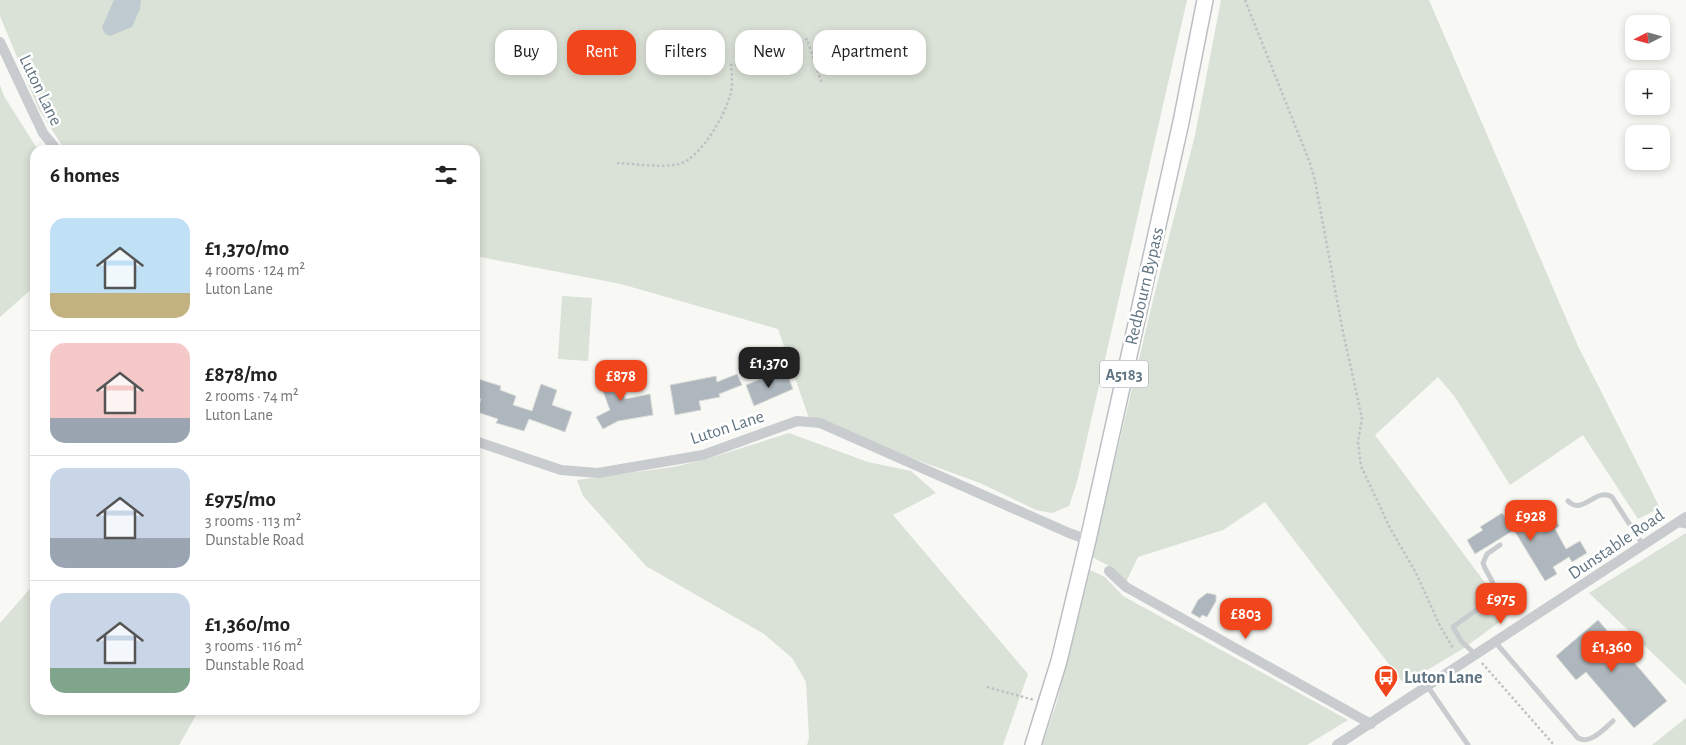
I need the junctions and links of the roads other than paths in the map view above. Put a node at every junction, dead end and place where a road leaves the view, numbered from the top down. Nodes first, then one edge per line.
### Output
1 (1205, 0) edge
2 (0, 42) edge
3 (53, 145) edge
4 (480, 443) edge
5 (1568, 501) dead end
6 (1686, 517) edge
7 (1681, 525) edge
8 (1088, 540) junction
9 (1500, 545) dead end
10 (1643, 546) junction
11 (1109, 571) dead end
12 (1496, 643) junction
13 (1476, 656) junction
14 (1428, 687) junction
15 (1613, 721) dead end
16 (1371, 724) junction
17 (1033, 745) edge
18 (1337, 745) edge
19 (1468, 745) edge

1 - 8 main road, Redbourn Bypass / A5183
2 - 3 street, Luton Lane
4 - 8 street, Luton Lane
5 - 10 lane
6 - 7 street, Dunstable Road
7 - 10 street, Dunstable Road
8 - 17 main road, Redbourn Bypass / A5183
9 - 13 lane
10 - 12 street, Dunstable Road
11 - 16 street
12 - 13 street, Dunstable Road
12 - 15 lane
13 - 14 street, Dunstable Road
14 - 16 street, Dunstable Road
14 - 19 lane
16 - 18 street, Dunstable Road

